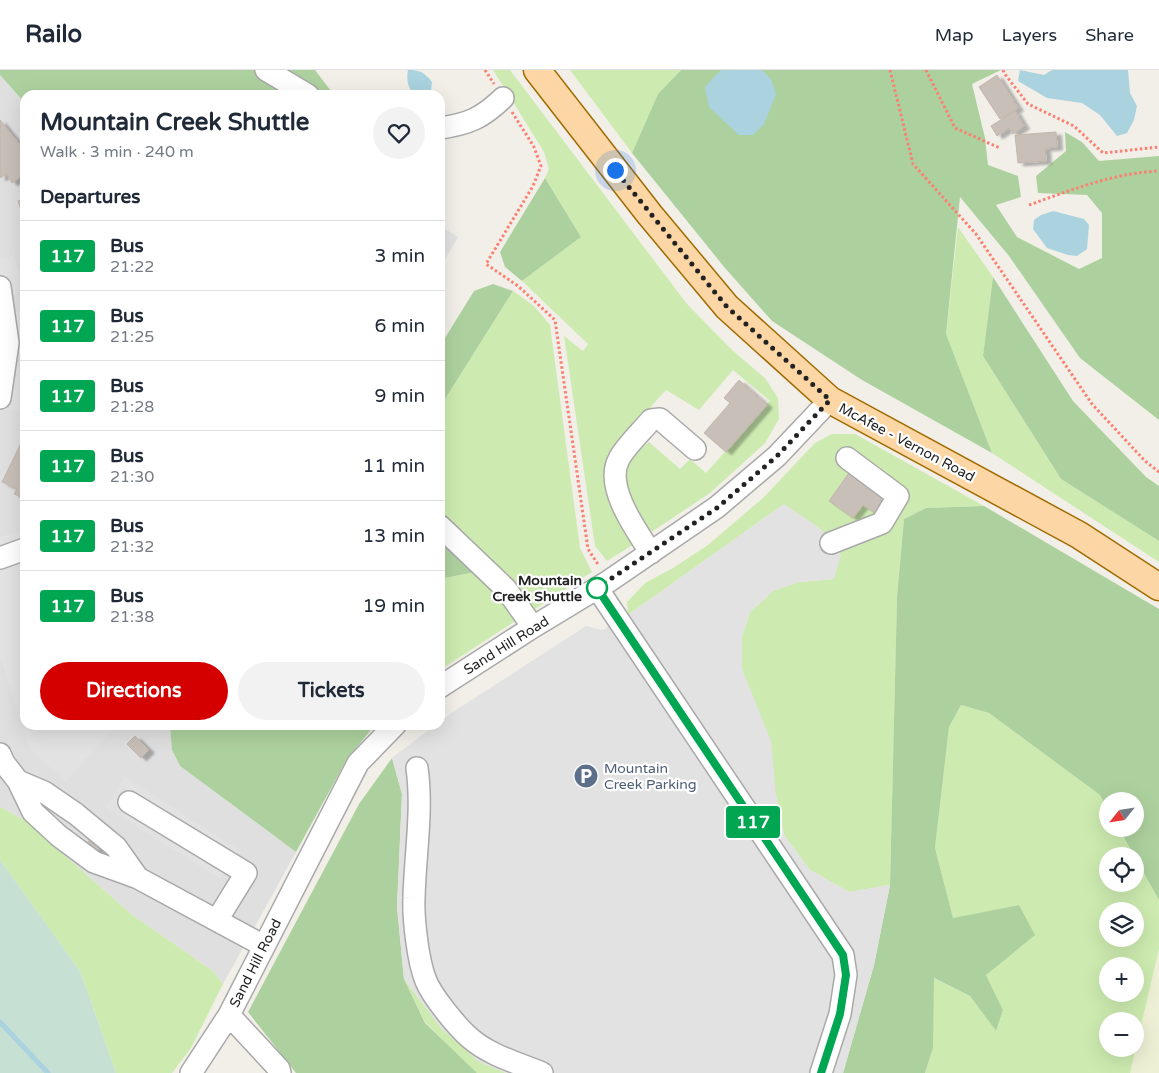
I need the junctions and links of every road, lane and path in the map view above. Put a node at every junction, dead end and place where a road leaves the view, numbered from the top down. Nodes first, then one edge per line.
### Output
1 (266, 70) edge
2 (485, 70) edge
3 (537, 70) edge
4 (890, 70) edge
5 (926, 70) edge
6 (1004, 70) edge
7 (300, 90) edge
8 (503, 98) junction
9 (445, 127) edge
10 (1159, 147) edge
11 (1000, 148) dead end
12 (1159, 171) edge
13 (1029, 205) dead end
14 (0, 287) edge
15 (0, 398) edge
16 (830, 400) junction
17 (695, 449) dead end
18 (847, 458) dead end
19 (1159, 472) edge
20 (445, 531) edge
21 (830, 543) dead end
22 (20, 551) edge
23 (651, 553) junction
24 (0, 558) edge
25 (603, 584) junction
26 (1159, 587) edge
27 (533, 627) junction
28 (445, 684) edge
29 (390, 730) edge
30 (0, 754) edge
31 (417, 768) dead end
32 (18, 781) junction
33 (129, 802) dead end
34 (76, 814) junction
35 (59, 836) junction
36 (138, 878) junction
37 (217, 920) junction
38 (264, 946) junction
39 (229, 1014) junction
40 (190, 1073) edge
41 (280, 1073) edge
42 (542, 1073) edge
43 (821, 1073) edge

1 - 7 street
2 - 8 path
3 - 16 main road, McAfee - Vernon Road
4 - 19 path
5 - 11 path
6 - 10 path
8 - 9 street
8 - 25 path
12 - 13 path
14 - 15 street
16 - 23 street, Sand Hill Road
16 - 26 main road, McAfee - Vernon Road
17 - 23 street
18 - 21 street
20 - 27 street
22 - 24 street
23 - 25 street, Sand Hill Road
25 - 27 street, Sand Hill Road
25 - 43 street
27 - 28 street, Sand Hill Road
29 - 38 street, Sand Hill Road
30 - 32 street
31 - 42 street
32 - 34 street
32 - 35 street
33 - 37 street
34 - 35 street
34 - 36 street
35 - 36 street
36 - 37 street
37 - 38 street
38 - 39 street, Sand Hill Road
39 - 40 street, Sand Hill Road
39 - 41 street

